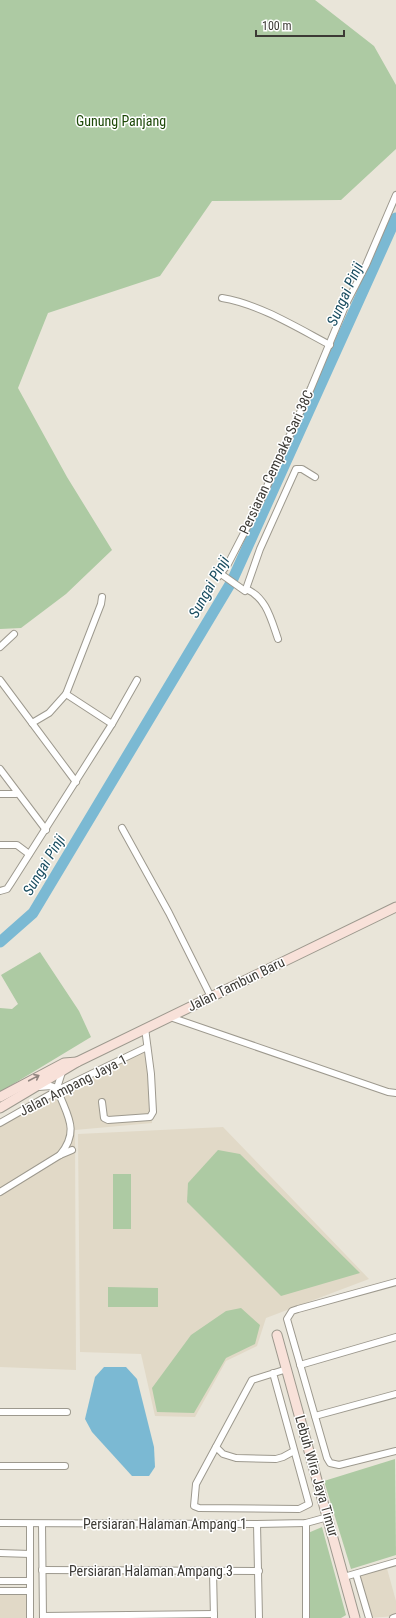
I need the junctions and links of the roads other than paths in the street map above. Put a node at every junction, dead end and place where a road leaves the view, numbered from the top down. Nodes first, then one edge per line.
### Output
1 (396, 195) edge
2 (222, 298) dead end
3 (330, 345) junction
4 (315, 477) dead end
5 (246, 589) junction
6 (102, 597) dead end
7 (14, 634) dead end
8 (278, 639) dead end
9 (0, 647) edge
10 (0, 680) edge
11 (137, 680) dead end
12 (66, 694) junction
13 (32, 723) junction
14 (112, 724) junction
15 (0, 769) edge
16 (76, 782) junction
17 (0, 794) edge
18 (16, 794) junction
19 (122, 828) dead end
20 (46, 830) junction
21 (0, 845) edge
22 (29, 854) junction
23 (1, 891) edge
24 (396, 907) edge
25 (211, 997) junction
26 (170, 1017) junction
27 (145, 1028) junction
28 (147, 1047) junction
29 (77, 1062) junction
30 (62, 1072) junction
31 (34, 1088) junction
32 (57, 1089) junction
33 (396, 1093) edge
34 (0, 1097) edge
35 (102, 1102) dead end
36 (0, 1108) edge
37 (0, 1123) edge
38 (72, 1150) dead end
39 (60, 1155) junction
40 (0, 1192) edge
41 (396, 1282) edge
42 (277, 1335) dead end
43 (396, 1337) edge
44 (296, 1350) junction
45 (283, 1354) junction
46 (300, 1364) junction
47 (287, 1369) junction
48 (273, 1373) junction
49 (396, 1394) edge
50 (0, 1412) edge
51 (67, 1412) dead end
52 (315, 1416) junction
53 (216, 1447) junction
54 (294, 1451) junction
55 (396, 1451) edge
56 (0, 1466) edge
57 (65, 1466) dead end
58 (328, 1517) junction
59 (0, 1523) edge
60 (306, 1523) junction
61 (30, 1524) junction
62 (42, 1524) junction
63 (257, 1524) junction
64 (0, 1553) edge
65 (30, 1554) junction
66 (396, 1562) edge
67 (42, 1570) junction
68 (213, 1571) junction
69 (259, 1571) junction
70 (356, 1574) junction
71 (344, 1577) junction
72 (0, 1581) edge
73 (30, 1581) junction
74 (0, 1590) edge
75 (30, 1591) junction
76 (214, 1616) edge
77 (43, 1617) edge
78 (396, 1617) edge
79 (30, 1618) edge
80 (259, 1618) edge
81 (306, 1618) edge
82 (354, 1618) edge
83 (369, 1618) edge
84 (393, 1618) edge

1 - 3 street, Persiaran Cempaka Sari 38C
2 - 3 street
3 - 5 street, Persiaran Cempaka Sari 38C
4 - 5 street
5 - 8 street
6 - 12 street
7 - 9 street
10 - 13 street
11 - 14 street
12 - 13 street
12 - 14 street
13 - 16 street
14 - 16 street
15 - 18 street
16 - 20 street
17 - 18 street
18 - 20 street
19 - 25 street
20 - 22 street
21 - 22 street
22 - 23 street
24 - 25 main road, Jalan Tambun Baru
25 - 26 main road, Jalan Tambun Baru
26 - 27 main road, Jalan Tambun Baru
26 - 33 street
27 - 28 street
27 - 29 main road, Jalan Tambun Baru
28 - 32 street, Jalan Ampang Jaya 1
28 - 35 street
29 - 30 main road, Jalan Tambun Baru
34 -> 29 main road, Jalan Tambun Baru
30 - 31 main road, Jalan Tambun Baru
30 - 32 street
31 - 32 street
31 - 36 main road, Jalan Tambun Baru
32 - 37 street, Jalan Ampang Jaya 1
32 - 39 street
38 - 39 street
39 - 40 street
41 - 44 street
42 - 45 main road, Lebuh Wira Jaya Timur
43 - 46 street
44 - 45 street
44 - 46 street
45 - 47 main road, Lebuh Wira Jaya Timur
46 - 52 street
47 - 48 street
47 - 58 main road, Lebuh Wira Jaya Timur
48 - 53 street
48 - 54 street
49 - 52 street
50 - 51 street
52 - 55 street
53 - 54 street
53 - 54 street
56 - 57 street
58 - 60 street, Persiaran Halaman Ampang 1
58 - 71 main road, Lebuh Wira Jaya Timur
59 - 61 street, Persiaran Halaman Ampang 1
60 - 63 street, Persiaran Halaman Ampang 1
60 - 81 street
61 - 62 street, Persiaran Halaman Ampang 1
61 - 65 street
62 - 63 street, Persiaran Halaman Ampang 1
62 - 67 street
63 - 69 street
64 - 65 street
65 - 73 street
66 - 70 street
67 - 68 street, Persiaran Halaman Ampang 3
67 - 77 street
68 - 69 street, Persiaran Halaman Ampang 3
68 - 76 street
69 - 80 street
70 - 71 street
70 - 83 street
71 - 82 main road, Lebuh Wira Jaya Timur
72 - 73 street
73 - 75 street
74 - 75 street
75 - 79 street
76 - 77 street
78 - 84 street

